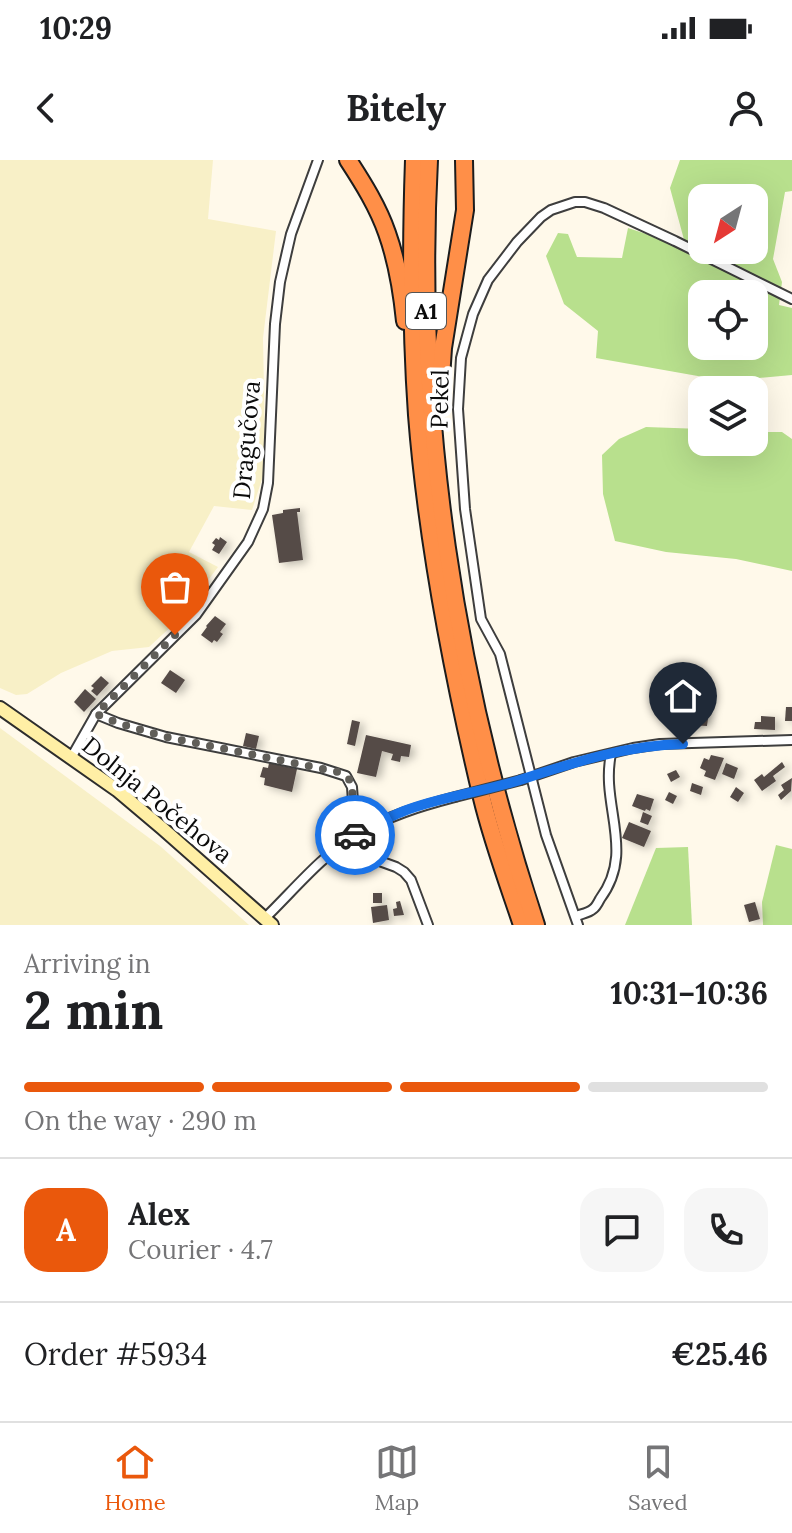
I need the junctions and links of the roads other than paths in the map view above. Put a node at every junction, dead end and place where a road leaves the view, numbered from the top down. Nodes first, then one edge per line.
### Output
1 (318, 160) edge
2 (348, 160) edge
3 (414, 160) edge
4 (429, 160) edge
5 (464, 160) edge
6 (792, 299) edge
7 (418, 416) junction
8 (436, 462) junction
9 (5, 712) edge
10 (96, 714) junction
11 (792, 740) edge
12 (611, 754) junction
13 (71, 758) junction
14 (532, 776) junction
15 (355, 835) junction
16 (577, 921) edge
17 (268, 922) edge
18 (428, 925) edge
19 (522, 925) edge
20 (536, 925) edge

1 - 10 street, Dragučova
2 - 7 highway
3 - 7 highway, A1
4 - 8 highway, A1
5 - 8 highway
6 - 14 street, Pekel
7 - 19 highway, A1
8 - 20 highway, A1
9 - 13 main road, Dolnja Počehova
10 - 13 street, Dragučova
10 - 15 street
11 - 12 street
12 - 14 street
12 - 16 street, Pekel
13 - 17 main road, Dolnja Počehova
14 - 15 street, bridge
14 - 16 street, Pekel
15 - 17 street
15 - 18 street

